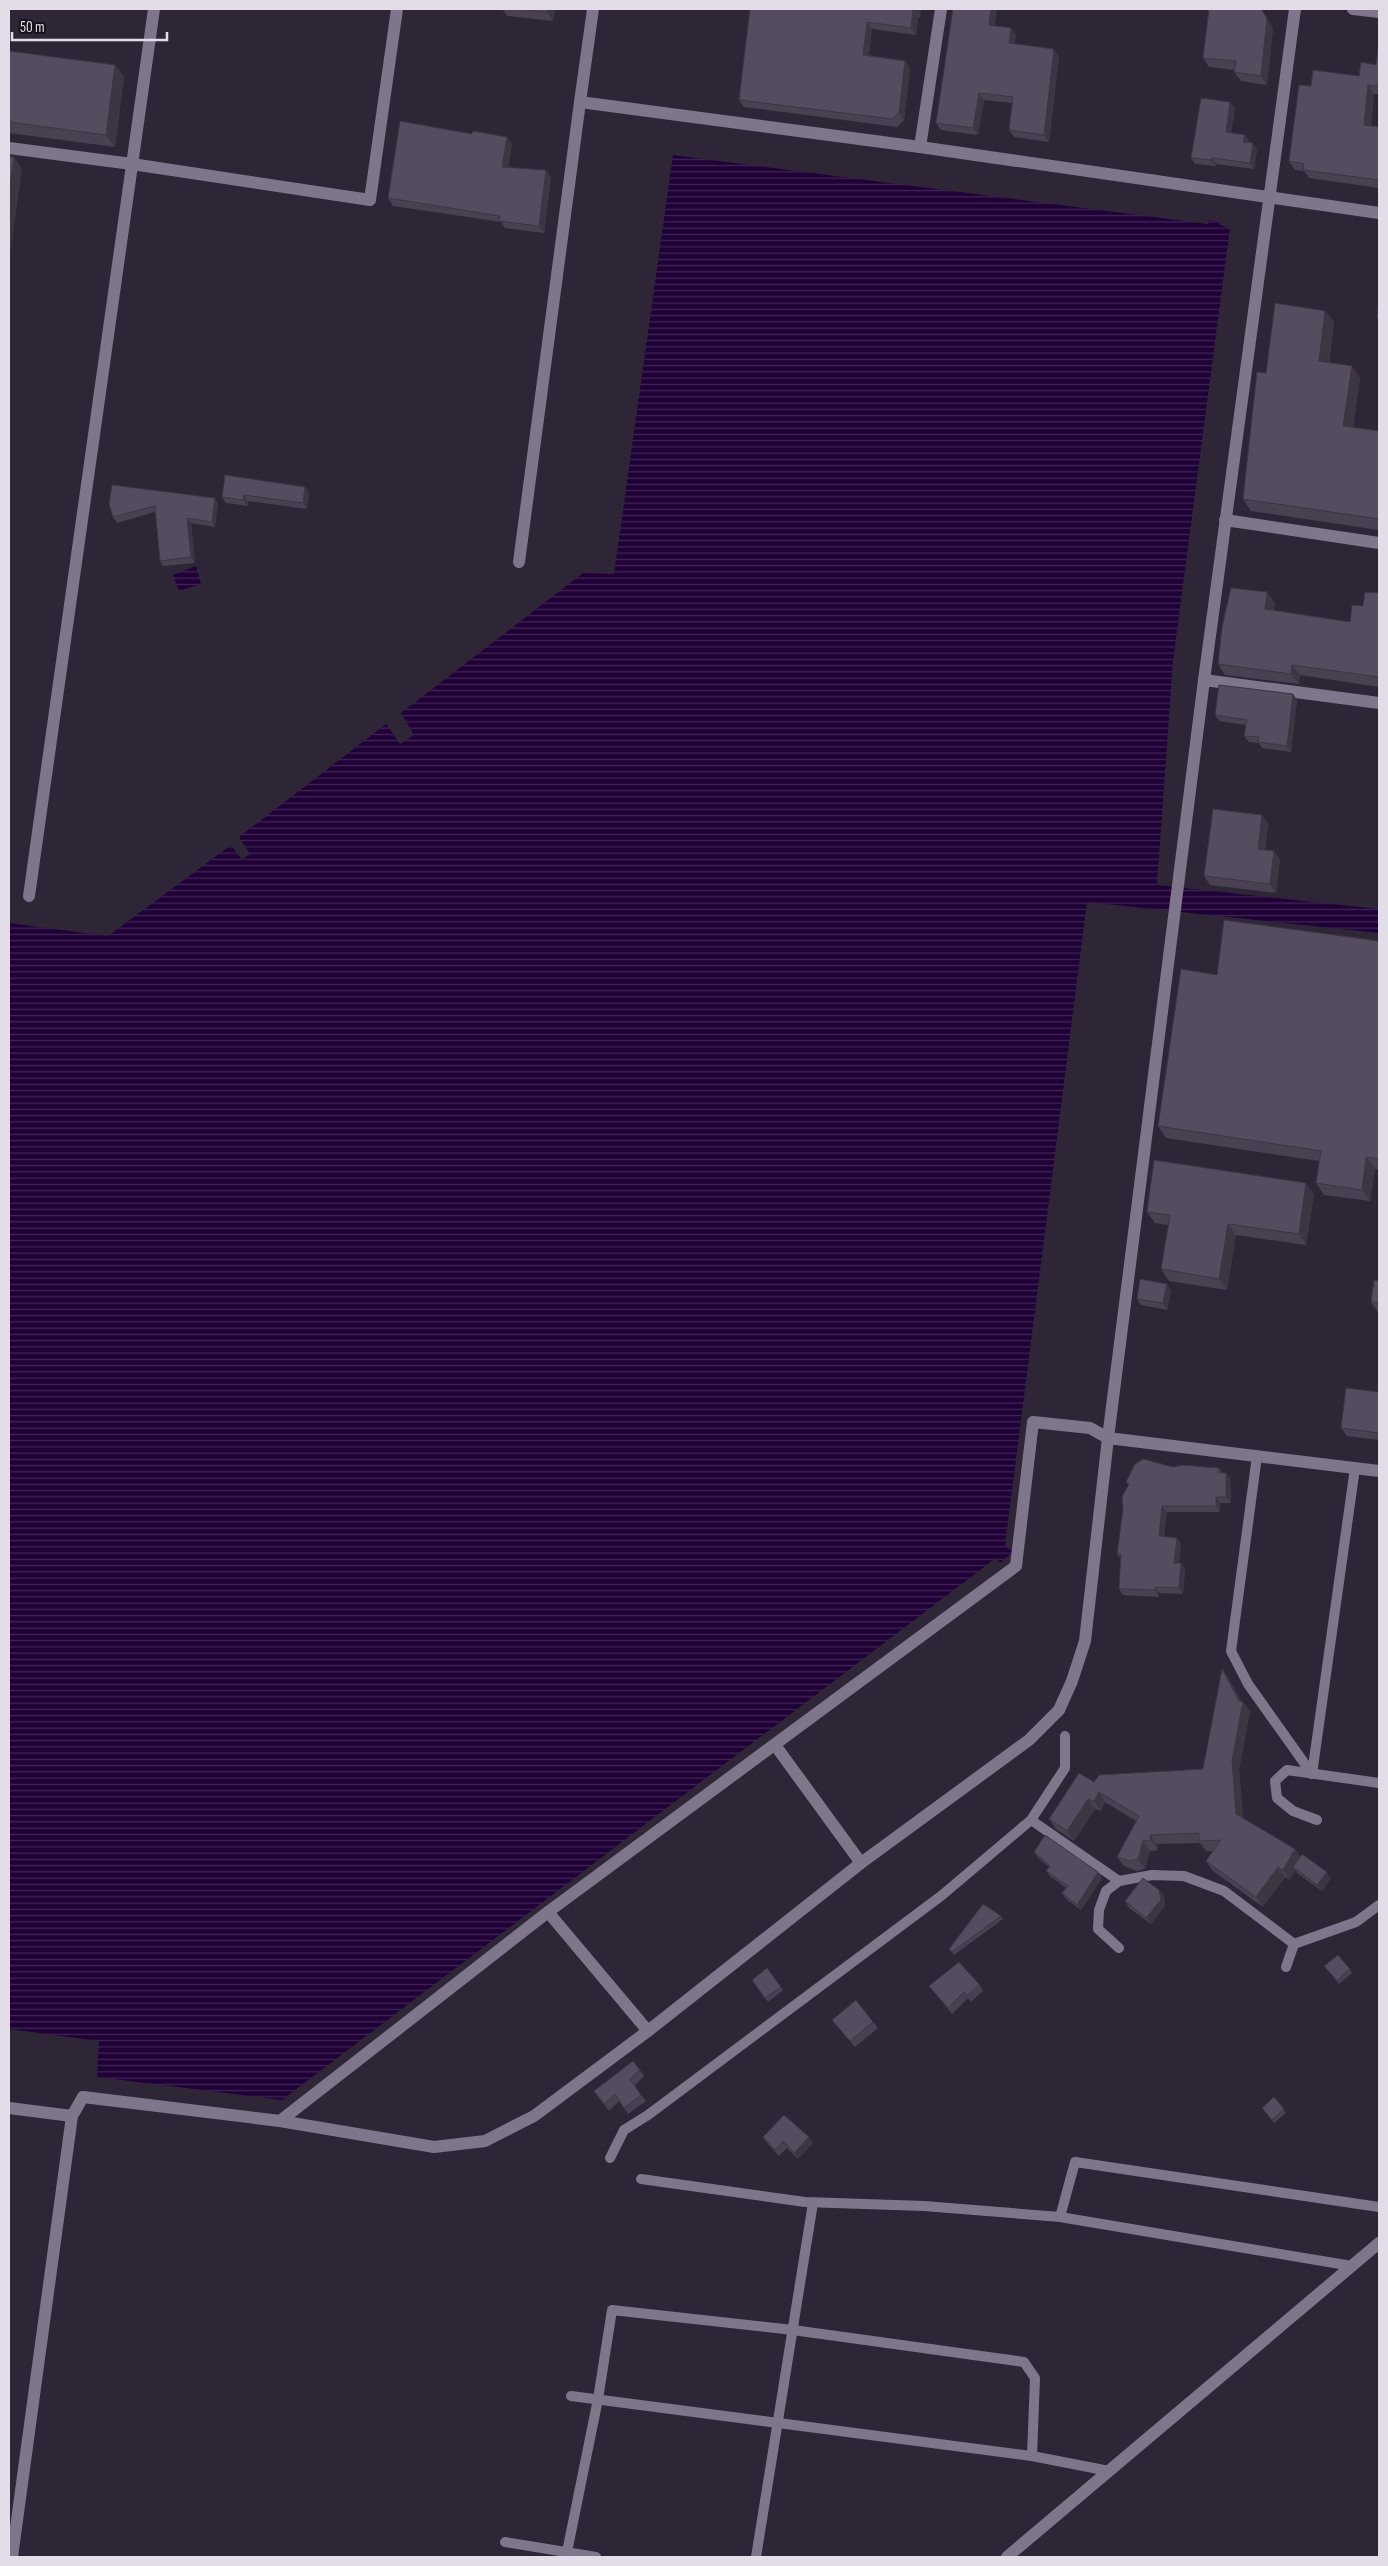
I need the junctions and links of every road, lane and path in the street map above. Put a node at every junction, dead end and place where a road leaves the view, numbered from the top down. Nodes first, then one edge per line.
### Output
1 (154, 9) edge
2 (397, 9) edge
3 (593, 9) edge
4 (941, 9) edge
5 (1295, 9) edge
6 (1353, 9) edge
7 (1379, 12) edge
8 (580, 102) junction
9 (920, 147) junction
10 (9, 148) edge
11 (132, 164) junction
12 (1269, 197) junction
13 (1379, 213) edge
14 (1225, 520) junction
15 (1379, 543) edge
16 (519, 562) dead end
17 (1204, 680) junction
18 (1379, 703) edge
19 (28, 896) dead end
20 (1108, 1438) junction
21 (1258, 1456) junction
22 (1355, 1468) junction
23 (1379, 1471) edge
24 (1065, 1736) dead end
25 (775, 1745) junction
26 (1312, 1774) junction
27 (1379, 1783) edge
28 (1031, 1820) junction
29 (1317, 1820) dead end
30 (861, 1863) junction
31 (1119, 1881) junction
32 (1379, 1905) edge
33 (548, 1912) junction
34 (1294, 1944) junction
35 (1119, 1948) dead end
36 (1286, 1967) dead end
37 (648, 2031) junction
38 (9, 2108) edge
39 (72, 2116) junction
40 (280, 2121) junction
41 (610, 2158) dead end
42 (642, 2179) dead end
43 (814, 2202) junction
44 (1379, 2207) edge
45 (1060, 2217) junction
46 (1379, 2243) edge
47 (1352, 2266) junction
48 (793, 2330) junction
49 (571, 2396) dead end
50 (598, 2400) junction
51 (778, 2423) junction
52 (1032, 2456) junction
53 (1109, 2471) junction
54 (505, 2542) dead end
55 (567, 2552) junction
56 (12, 2557) edge
57 (596, 2557) edge
58 (756, 2557) edge
59 (1007, 2557) edge

1 - 11 street
2 - 11 street
3 - 8 street
4 - 9 street
5 - 12 street
6 - 7 street
8 - 9 street
8 - 16 street
9 - 12 street
10 - 11 street
11 - 19 street
12 - 13 street
12 - 14 street
14 - 15 street
14 - 17 street
17 - 18 street
17 - 20 street
20 - 21 street
20 - 25 street
20 - 30 street
21 - 22 street
21 - 26 lane
22 - 23 street
22 - 26 lane
24 - 28 lane
25 - 30 street
25 - 33 street
26 - 27 lane
26 - 29 lane
28 - 31 lane
28 - 41 lane
30 - 37 street
31 - 34 lane
31 - 35 lane
32 - 34 lane
33 - 37 street
33 - 40 street
34 - 36 lane
37 - 40 street
38 - 39 street
39 - 40 street
39 - 56 street
42 - 43 lane
43 - 45 lane
43 - 48 lane
44 - 45 lane
45 - 47 lane
46 - 47 street
47 - 53 street
48 - 50 lane
48 - 51 lane
48 - 52 lane
49 - 50 lane
50 - 51 lane
50 - 55 lane
51 - 52 lane
51 - 58 lane
52 - 53 lane
53 - 59 street
54 - 55 lane
55 - 57 lane

